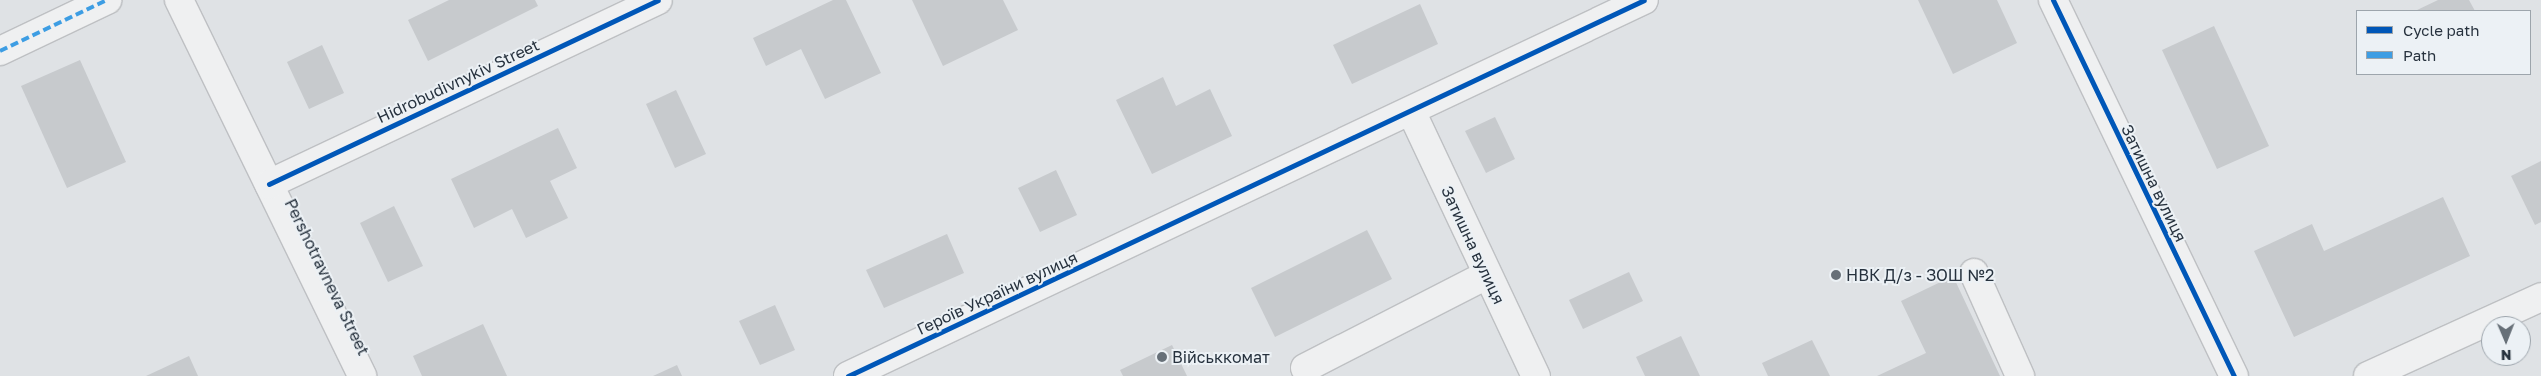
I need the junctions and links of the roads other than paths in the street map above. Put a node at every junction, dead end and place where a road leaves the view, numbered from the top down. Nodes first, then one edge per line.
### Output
1 (107, 0) edge
2 (179, 0) edge
3 (658, 0) edge
4 (1644, 0) edge
5 (2053, 0) edge
6 (0, 51) edge
7 (1412, 113) junction
8 (268, 184) junction
9 (1974, 273) dead end
10 (1487, 275) junction
11 (2541, 297) edge
12 (1305, 368) dead end
13 (362, 376) edge
14 (848, 376) edge
15 (1536, 376) edge
16 (2020, 376) edge
17 (2234, 376) edge
18 (2368, 376) edge

1 - 6 street
2 - 8 street, Pershotravneva Street
3 - 8 street, Hidrobudivnykiv Street
4 - 7 street, Героїв України вулиця
5 - 17 street, Затишна вулиця
7 - 10 street, Затишна вулиця
7 - 14 street, Героїв України вулиця
8 - 13 street, Pershotravneva Street
9 - 16 street
10 - 12 street
10 - 15 street, Затишна вулиця
11 - 18 street

